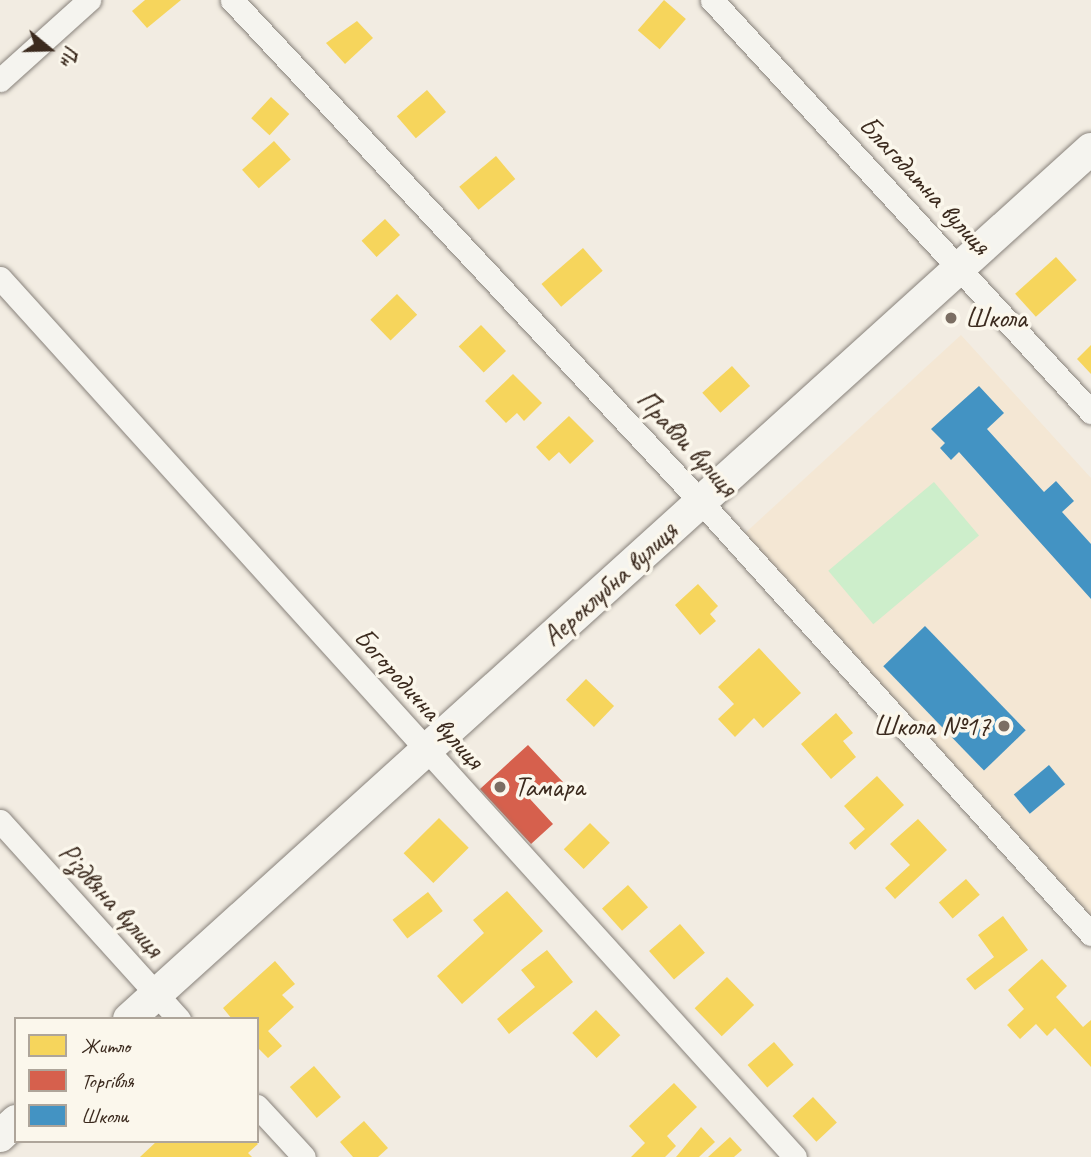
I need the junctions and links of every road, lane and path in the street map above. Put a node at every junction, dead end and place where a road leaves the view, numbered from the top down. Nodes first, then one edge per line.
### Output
1 (89, 0) edge
2 (232, 0) edge
3 (712, 0) edge
4 (0, 80) edge
5 (1091, 149) edge
6 (961, 267) junction
7 (0, 278) edge
8 (1091, 412) edge
9 (701, 502) junction
10 (426, 751) junction
11 (0, 821) edge
12 (1091, 934) edge
13 (156, 994) junction
14 (131, 1017) edge
15 (176, 1017) edge
16 (259, 1108) edge
17 (14, 1123) edge
18 (0, 1136) edge
19 (304, 1157) edge
20 (795, 1157) edge

1 - 4 street
2 - 9 street, Правди вулиця
3 - 6 street, Благодатна вулиця
5 - 6 street, Аероклубна вулиця
6 - 8 street, Благодатна вулиця
6 - 9 street, Аероклубна вулиця
7 - 10 street, Богородична вулиця
9 - 10 street, Аероклубна вулиця
9 - 12 street, Правди вулиця
10 - 13 street, Аероклубна вулиця
10 - 20 street, Богородична вулиця
11 - 13 street, Різдвяна вулиця
13 - 14 street, Аероклубна вулиця
13 - 15 street, Різдвяна вулиця
16 - 19 street
17 - 18 street

